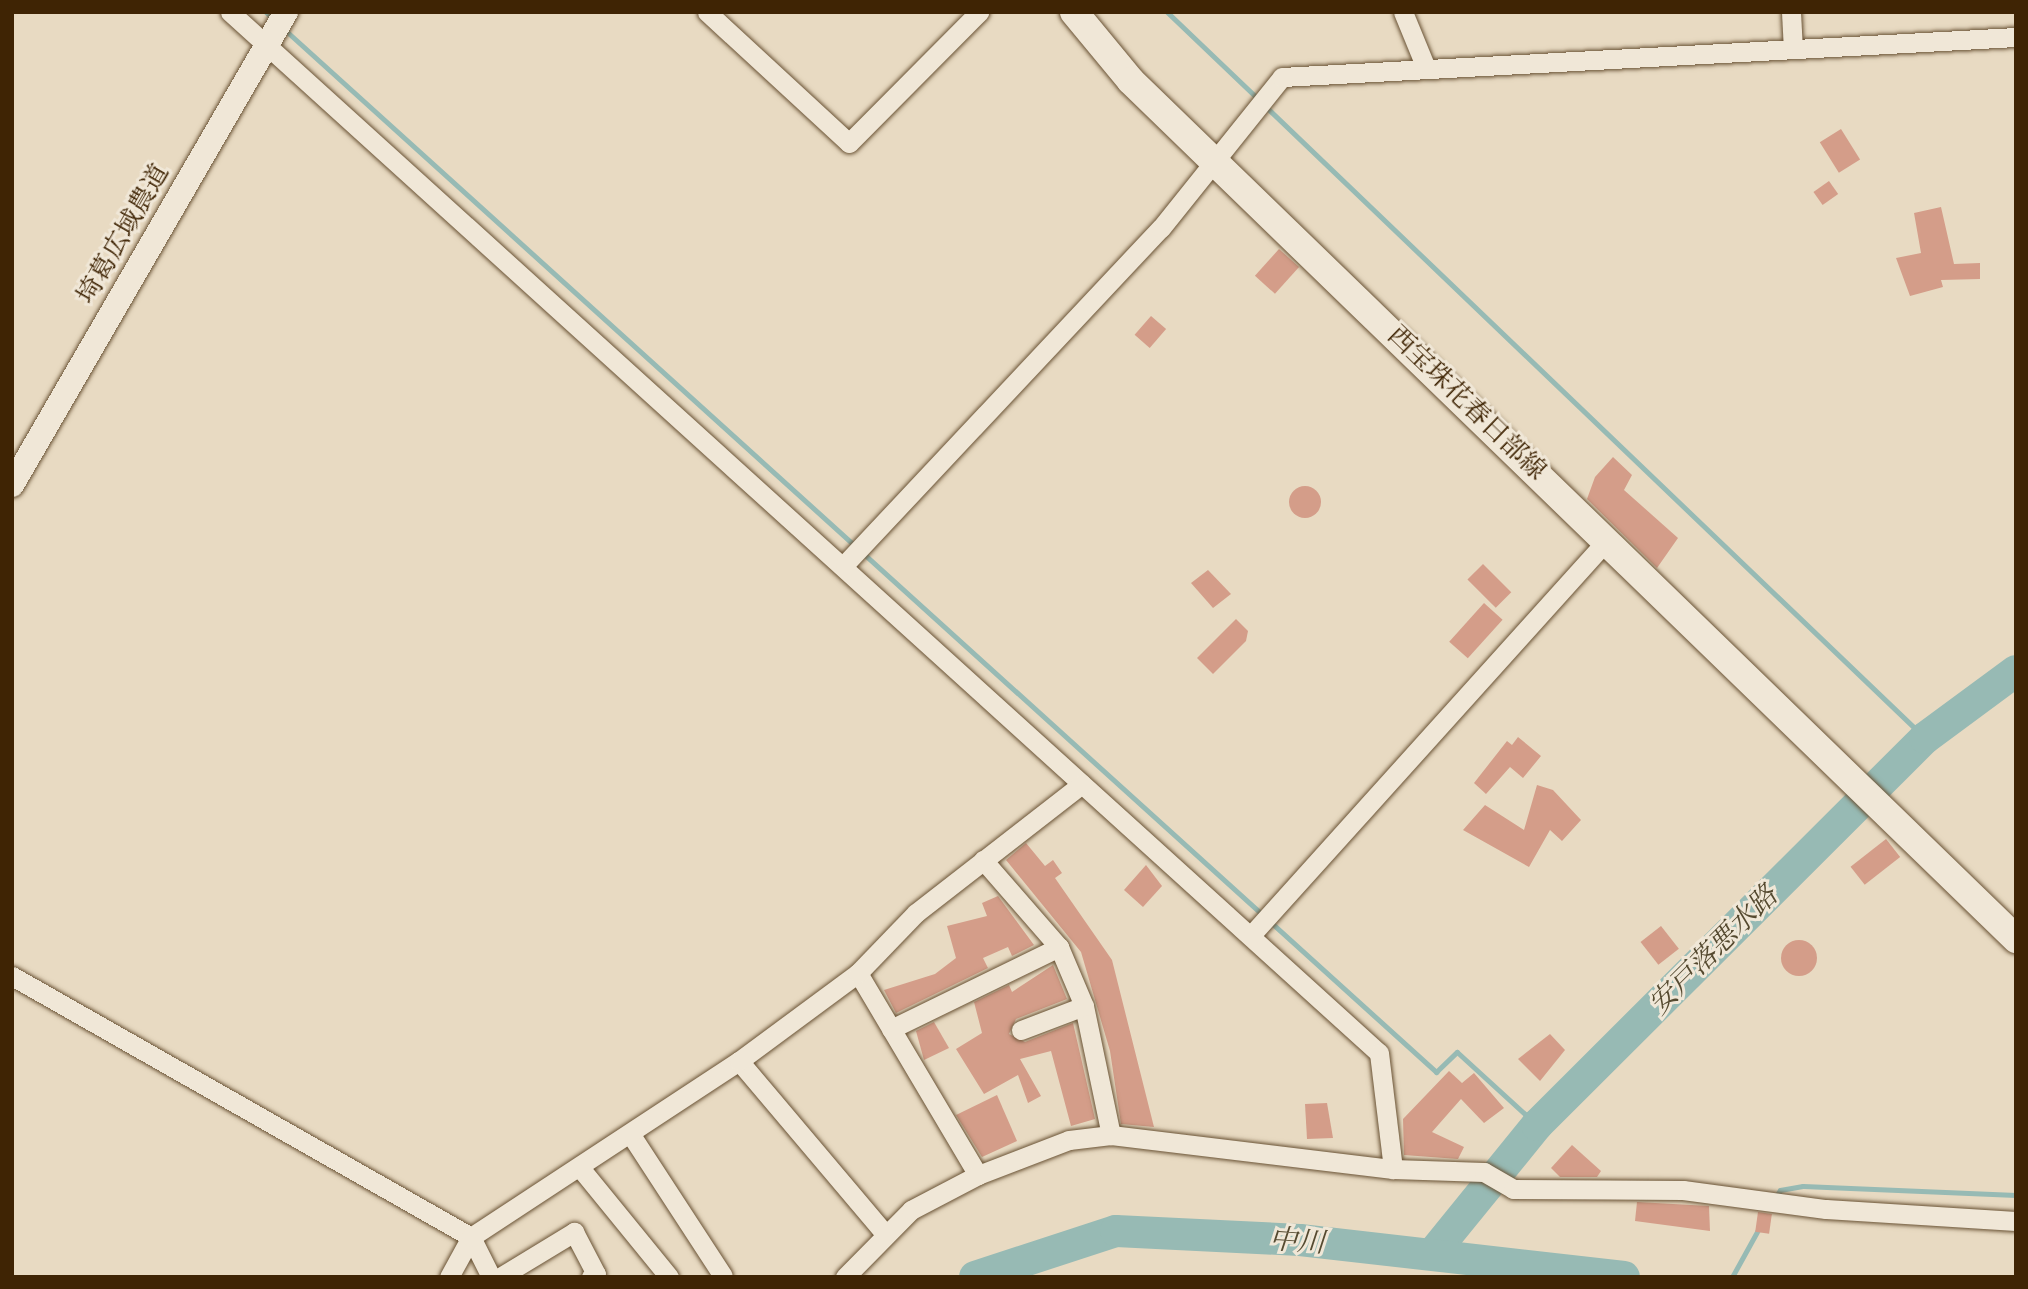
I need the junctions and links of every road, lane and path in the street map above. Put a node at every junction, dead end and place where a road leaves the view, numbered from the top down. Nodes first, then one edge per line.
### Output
1 (230, 12) edge
2 (286, 12) edge
3 (708, 12) edge
4 (979, 12) edge
5 (1074, 12) edge
6 (1403, 12) edge
7 (1791, 12) edge
8 (2016, 37) edge
9 (1793, 45) junction
10 (267, 46) junction
11 (1426, 68) junction
12 (1213, 161) junction
13 (12, 485) edge
14 (1608, 539) junction
15 (845, 564) junction
16 (1082, 784) junction
17 (983, 860) junction
18 (1253, 933) junction
19 (2016, 939) edge
20 (1059, 947) junction
21 (858, 973) junction
22 (12, 976) edge
23 (1084, 1006) junction
24 (891, 1029) junction
25 (1021, 1030) dead end
26 (738, 1061) junction
27 (631, 1135) junction
28 (1111, 1135) junction
29 (581, 1169) junction
30 (1393, 1169) junction
31 (978, 1175) junction
32 (2016, 1220) edge
33 (885, 1234) junction
34 (471, 1237) junction
35 (723, 1276) edge
36 (449, 1277) edge
37 (491, 1277) edge
38 (500, 1277) edge
39 (591, 1277) edge
40 (669, 1277) edge
41 (845, 1277) edge

1 - 10 street
2 - 10 street, 埼葛広域農道
3 - 4 street
5 - 12 main road, 西宝珠花春日部線
6 - 11 street
7 - 9 street
8 - 9 street
9 - 11 street
10 - 13 street, 埼葛広域農道
10 - 15 street
11 - 12 street
12 - 14 main road, 西宝珠花春日部線
12 - 15 street
14 - 18 street
14 - 19 main road, 西宝珠花春日部線
15 - 16 street
16 - 17 street
16 - 18 street
17 - 20 street
17 - 21 street
18 - 30 street
20 - 23 street
20 - 24 street
21 - 24 street
21 - 26 street
22 - 34 street
23 - 25 street
23 - 28 street
24 - 31 street
26 - 27 street
26 - 33 street
27 - 29 street
27 - 35 street
28 - 30 street
28 - 31 street
29 - 34 street
29 - 40 street
30 - 32 street
31 - 33 street
33 - 41 street
34 - 36 street
34 - 37 street
38 - 39 street

